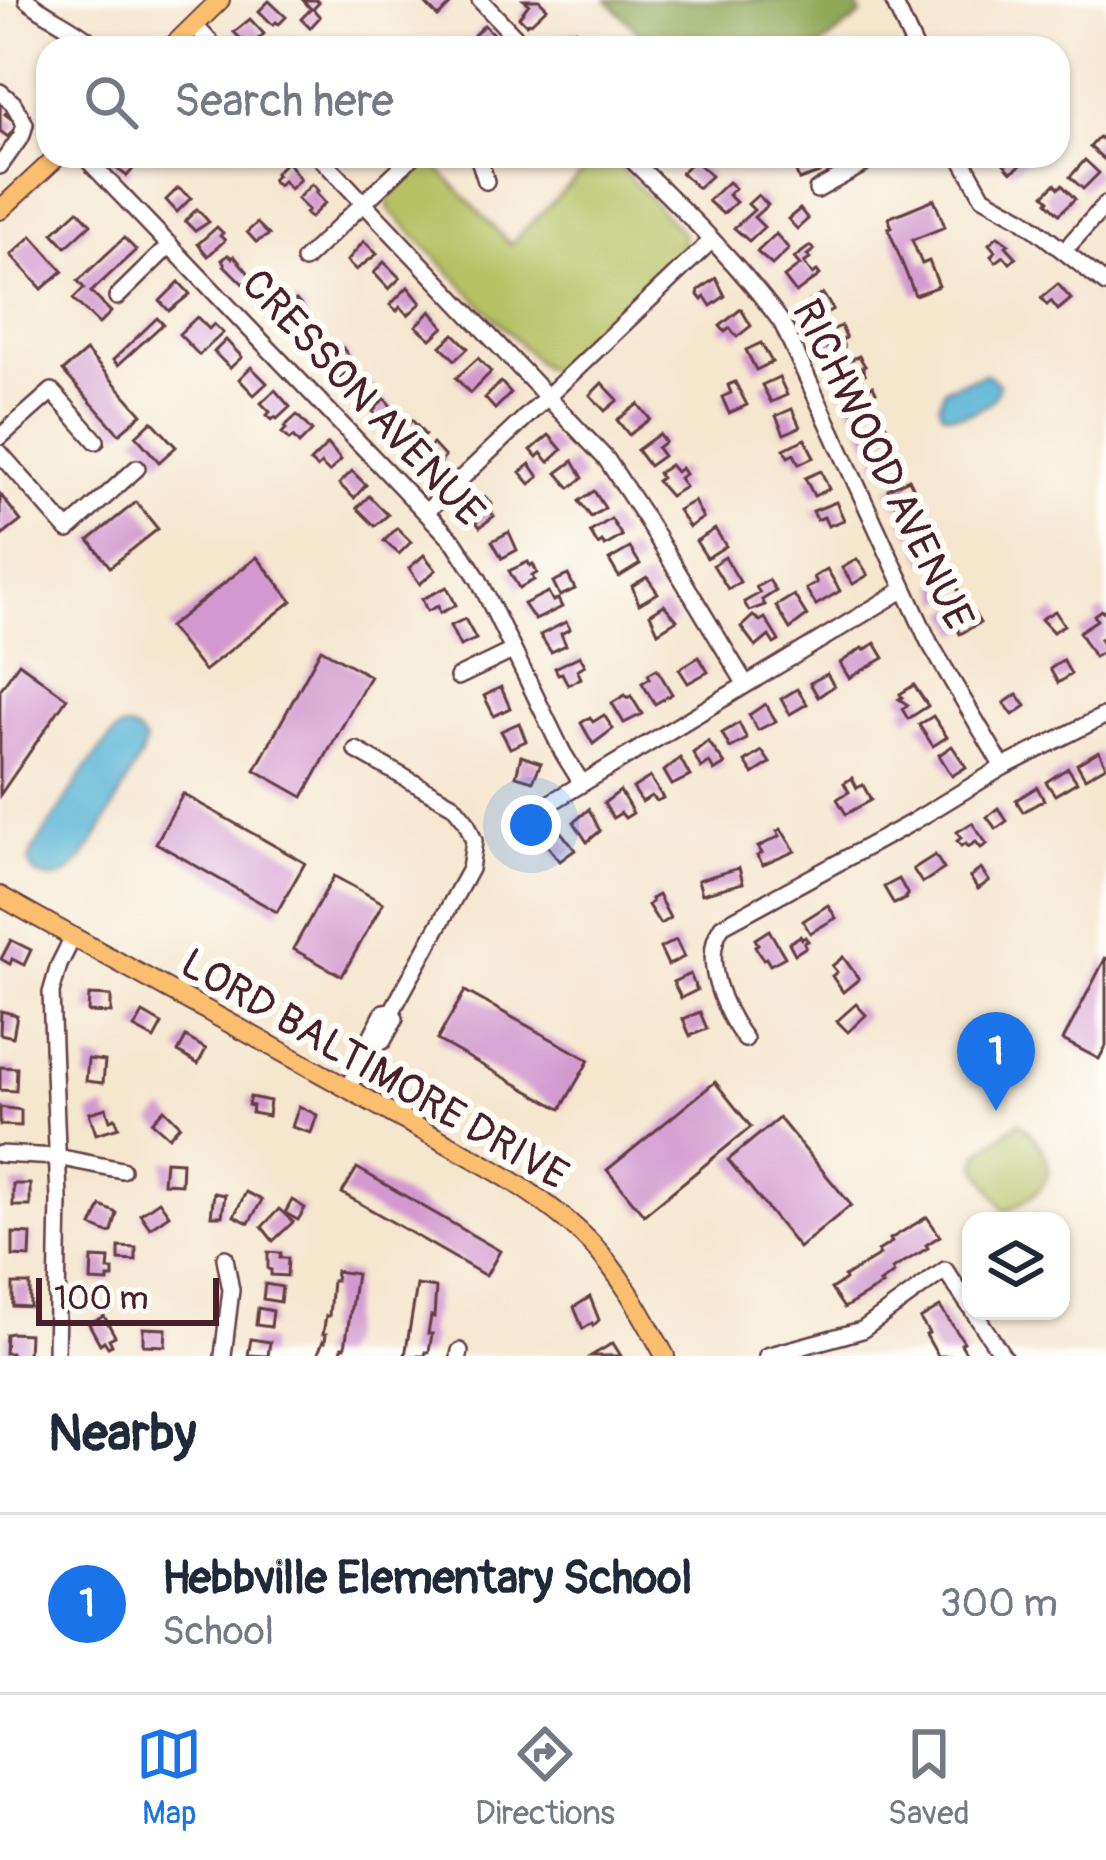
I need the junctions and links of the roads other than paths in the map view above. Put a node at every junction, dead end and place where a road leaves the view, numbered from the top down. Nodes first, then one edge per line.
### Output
1 (27, 0) edge
2 (220, 0) edge
3 (480, 0) edge
4 (893, 0) edge
5 (195, 26) junction
6 (83, 36) edge
7 (184, 36) edge
8 (205, 36) edge
9 (512, 36) edge
10 (910, 36) edge
11 (0, 92) edge
12 (5, 146) edge
13 (0, 166) edge
14 (43, 168) edge
15 (96, 168) edge
16 (331, 168) edge
17 (400, 168) edge
18 (482, 168) edge
19 (640, 168) edge
20 (857, 168) edge
21 (965, 168) edge
22 (486, 181) dead end
23 (818, 190) dead end
24 (4, 199) edge
25 (364, 203) junction
26 (1106, 204) edge
27 (712, 240) junction
28 (1071, 243) dead end
29 (170, 245) junction
30 (304, 260) dead end
31 (1106, 284) edge
32 (117, 297) dead end
33 (548, 395) junction
34 (0, 437) edge
35 (96, 441) dead end
36 (0, 453) edge
37 (137, 468) dead end
38 (425, 512) junction
39 (903, 590) junction
40 (512, 651) junction
41 (458, 676) dead end
42 (745, 683) junction
43 (1104, 720) edge
44 (356, 750) dead end
45 (1003, 767) junction
46 (581, 782) junction
47 (535, 812) dead end
48 (0, 896) edge
49 (73, 938) junction
50 (745, 1039) dead end
51 (348, 1088) junction
52 (0, 1154) edge
53 (56, 1157) junction
54 (122, 1170) dead end
55 (225, 1258) dead end
56 (962, 1295) edge
57 (979, 1320) edge
58 (56, 1356) edge
59 (223, 1356) edge
60 (665, 1356) edge
61 (767, 1356) edge
62 (1003, 1356) edge

1 - 6 street
2 - 5 main road
3 - 9 street
4 - 10 street
5 - 7 main road
5 - 8 street
11 - 12 street
12 - 13 street
14 - 24 main road
15 - 29 street, CRESSON AVENUE
16 - 25 street
17 - 25 street
18 - 22 street
19 - 27 street, RICHWOOD AVENUE
20 - 23 street
21 - 31 street
25 - 30 street
25 - 33 street
26 - 28 street
27 - 33 street
27 - 39 street, RICHWOOD AVENUE
29 - 32 street
29 - 38 street, CRESSON AVENUE
33 - 38 street
33 - 42 street
34 - 35 street
36 - 37 street
38 - 40 street, CRESSON AVENUE
39 - 42 street
39 - 45 street, RICHWOOD AVENUE
40 - 41 street
40 - 46 street, CRESSON AVENUE
42 - 46 street
43 - 45 street
44 - 51 street
45 - 50 street
46 - 47 street
48 - 49 main road, LORD BALTIMORE DRIVE
49 - 51 main road, LORD BALTIMORE DRIVE
49 - 53 street
51 - 60 main road, LORD BALTIMORE DRIVE
52 - 53 street
53 - 54 street
53 - 58 street
55 - 59 street
56 - 61 street
57 - 62 street

